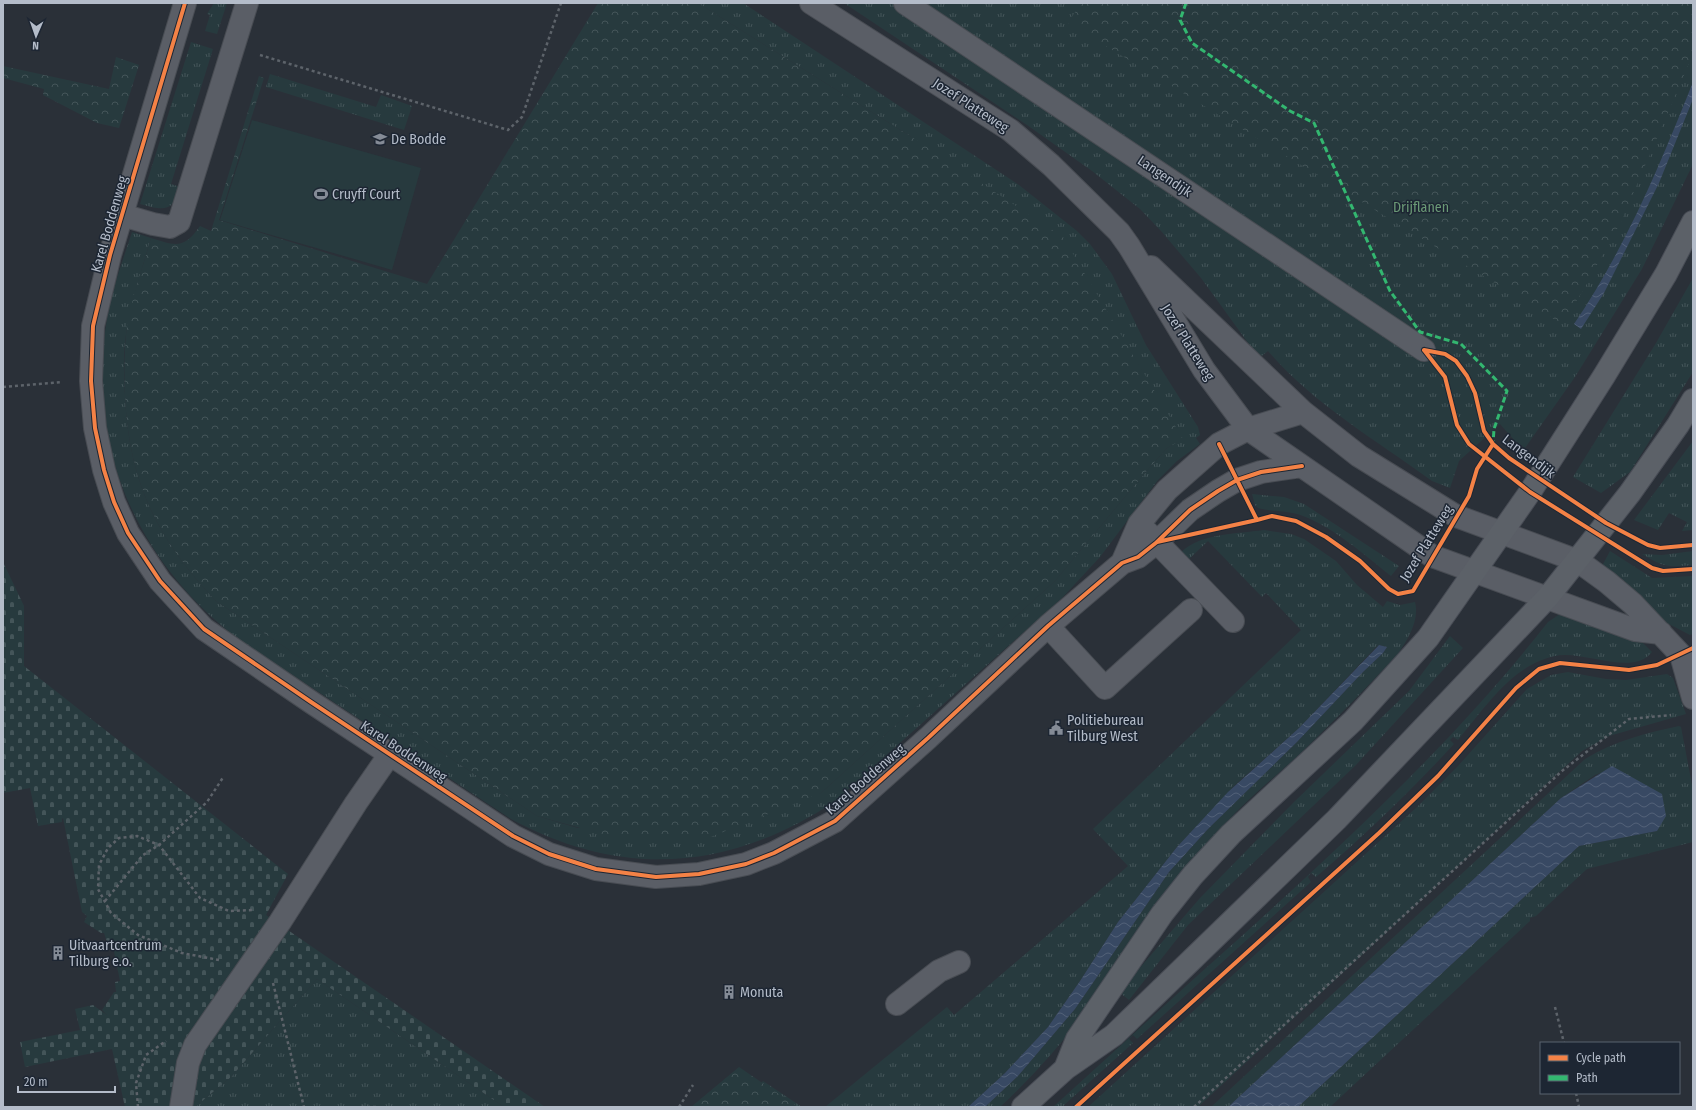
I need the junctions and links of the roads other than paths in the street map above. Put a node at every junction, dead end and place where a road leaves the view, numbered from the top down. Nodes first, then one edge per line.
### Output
1 (185, 3) edge
2 (247, 3) edge
3 (811, 3) edge
4 (905, 3) edge
5 (122, 215) junction
6 (1693, 222) edge
7 (1129, 246) junction
8 (1424, 350) dead end
9 (1693, 400) edge
10 (1303, 412) junction
11 (1248, 429) junction
12 (1302, 466) junction
13 (1139, 524) junction
14 (1501, 532) junction
15 (1157, 542) junction
16 (1578, 561) junction
17 (1122, 563) junction
18 (1474, 571) junction
19 (1548, 597) junction
20 (1191, 610) dead end
21 (1233, 621) dead end
22 (1048, 626) junction
23 (1661, 633) junction
24 (1686, 706) edge
25 (390, 754) junction
26 (959, 962) dead end
27 (897, 1004) dead end
28 (1065, 1068) junction
29 (181, 1107) edge
30 (1023, 1107) edge

1 - 5 street, Karel Boddenweg
2 - 5 street
3 - 7 street, Jozef Platteweg
4 - 8 street, Langendijk
5 - 25 street, Karel Boddenweg
6 - 14 main road
7 - 10 street, Jozef Platteweg
7 - 11 street, Jozef Platteweg
9 - 16 main road
10 - 11 street, Karel Boddenweg
10 - 14 street, Jozef Platteweg
11 - 12 street, Jozef Platteweg
11 - 13 street, Karel Boddenweg
12 - 15 street, Karel Boddenweg
12 - 18 street, Jozef Platteweg
13 - 15 street
13 - 17 street, Karel Boddenweg
14 - 16 street, Jozef Platteweg
14 - 18 main road
15 - 17 street, Karel Boddenweg
15 - 21 street
16 - 19 main road
16 - 23 street, Jozef Platteweg
17 - 22 street, Karel Boddenweg
18 - 19 street, Jozef Platteweg
18 - 28 main road
19 - 23 street, Jozef Platteweg
19 - 28 main road
20 - 22 street
22 - 25 street, Karel Boddenweg
23 - 24 street, Jozef Platteweg
25 - 29 street
26 - 27 street
28 - 30 main road

